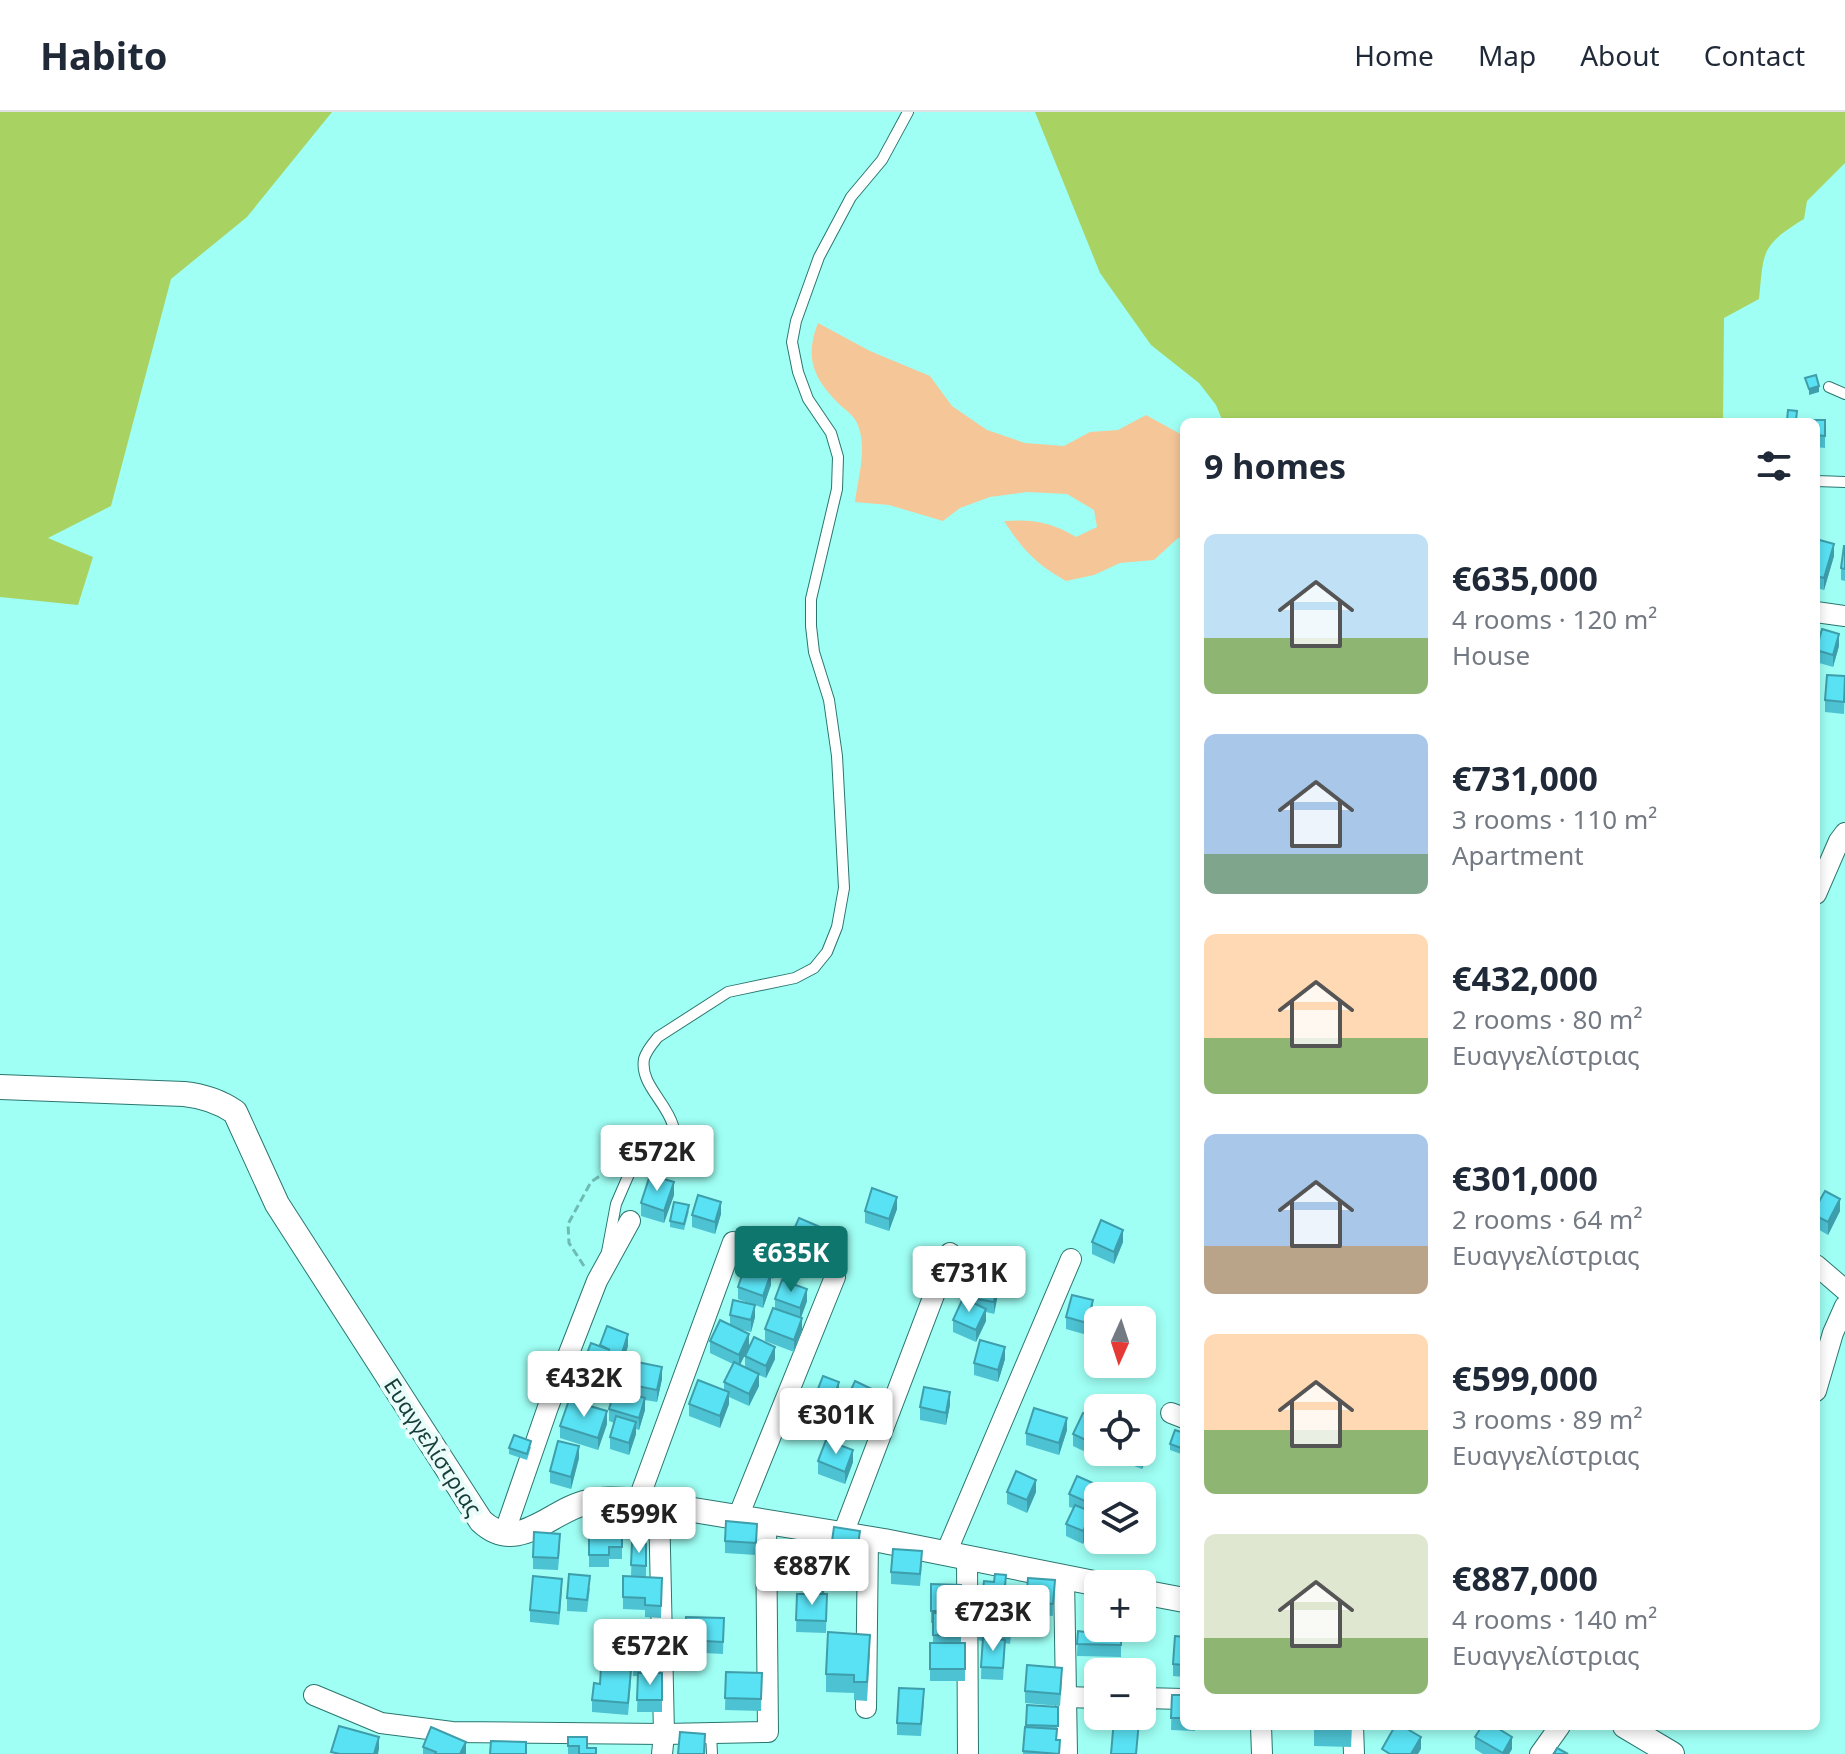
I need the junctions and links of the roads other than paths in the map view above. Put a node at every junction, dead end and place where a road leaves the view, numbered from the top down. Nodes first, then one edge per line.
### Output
1 (908, 112) edge
2 (1829, 387) dead end
3 (1845, 394) edge
4 (1820, 481) edge
5 (1845, 482) edge
6 (1820, 613) edge
7 (1845, 616) edge
8 (1845, 833) edge
9 (1820, 885) edge
10 (0, 1087) edge
11 (630, 1221) dead end
12 (733, 1242) dead end
13 (950, 1253) dead end
14 (1071, 1259) dead end
15 (607, 1261) junction
16 (1820, 1268) edge
17 (835, 1277) dead end
18 (1845, 1290) edge
19 (1845, 1306) edge
20 (1820, 1377) edge
21 (648, 1503) junction
22 (738, 1517) junction
23 (766, 1522) junction
24 (504, 1534) junction
25 (843, 1534) junction
26 (868, 1538) junction
27 (957, 1555) junction
28 (1064, 1577) junction
29 (1084, 1581) edge
30 (1156, 1595) edge
31 (1180, 1599) edge
32 (314, 1695) dead end
33 (1066, 1697) junction
34 (1084, 1698) edge
35 (1156, 1698) edge
36 (1180, 1699) edge
37 (866, 1708) dead end
38 (1261, 1730) edge
39 (1353, 1730) edge
40 (1557, 1730) edge
41 (1630, 1730) edge
42 (663, 1744) edge
43 (711, 1744) edge
44 (1656, 1750) edge
45 (968, 1754) edge
46 (1067, 1754) edge
47 (1262, 1754) edge
48 (1354, 1754) edge
49 (1540, 1754) edge

1 - 15 lane
2 - 3 lane
4 - 5 lane
6 - 7 street
8 - 9 street
10 - 24 street, Ευαγγελίστριας
11 - 15 street
12 - 21 street
13 - 25 street
14 - 27 street
15 - 24 street
16 - 18 street
17 - 22 street
19 - 20 street
21 - 22 street, Ευαγγελίστριας
21 - 24 street, Ευαγγελίστριας
21 - 42 street
22 - 23 street, Ευαγγελίστριας
23 - 25 street, Ευαγγελίστριας
23 - 43 street
25 - 26 street, Ευαγγελίστριας
26 - 27 street, Ευαγγελίστριας
26 - 37 street
27 - 28 street, Ευαγγελίστριας
27 - 45 street
28 - 29 street, Ευαγγελίστριας
28 - 33 street
30 - 31 street
32 - 42 street
33 - 34 street
33 - 46 street
35 - 36 street
38 - 47 street
39 - 48 street
40 - 49 street
41 - 44 street
42 - 43 street

